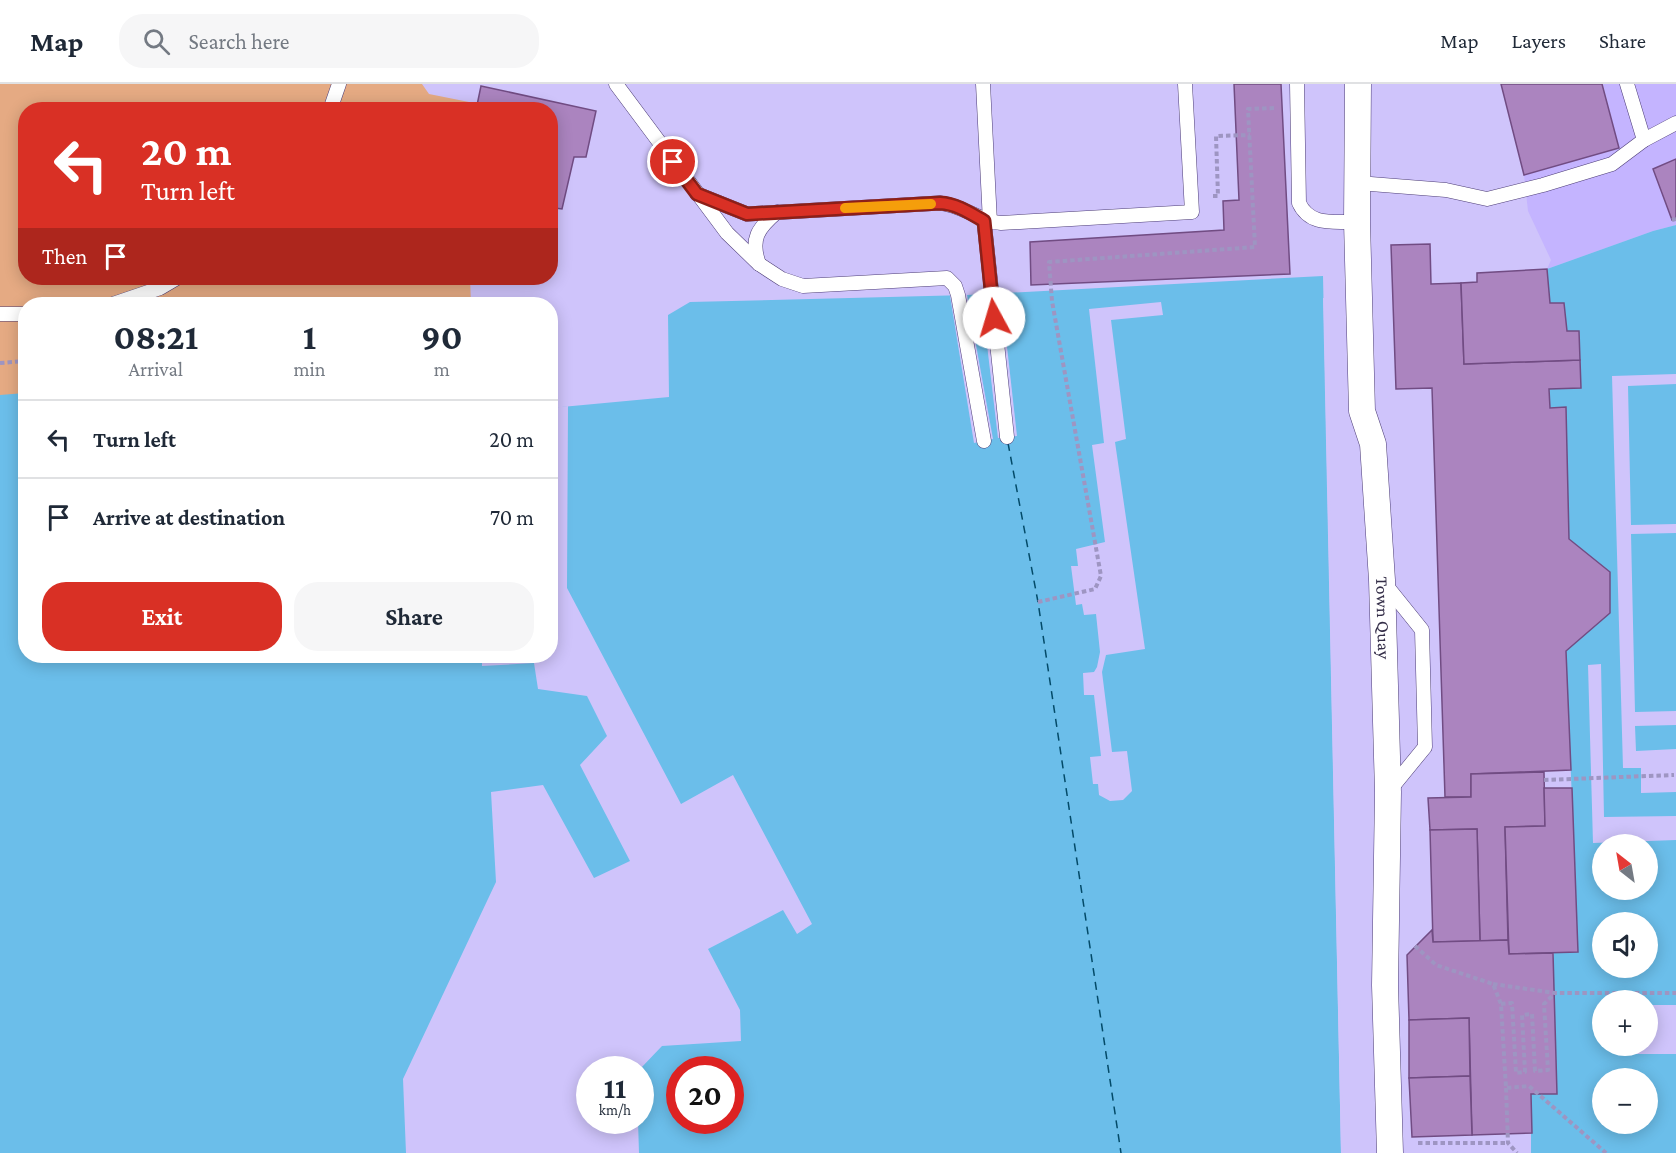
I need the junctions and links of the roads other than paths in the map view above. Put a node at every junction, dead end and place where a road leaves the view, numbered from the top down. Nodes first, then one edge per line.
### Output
1 (339, 84) edge
2 (616, 84) edge
3 (982, 84) edge
4 (1185, 84) edge
5 (1297, 84) edge
6 (1358, 84) edge
7 (1627, 84) edge
8 (333, 102) edge
9 (1676, 123) edge
10 (1644, 140) junction
11 (1358, 183) junction
12 (697, 194) junction
13 (777, 212) junction
14 (987, 221) junction
15 (1358, 222) junction
16 (759, 264) junction
17 (165, 285) edge
18 (134, 297) edge
19 (18, 314) edge
20 (0, 315) edge
21 (1006, 437) dead end
22 (984, 441) dead end
23 (1382, 580) junction
24 (1388, 792) junction
25 (1399, 1148) edge

1 - 8 lane
2 - 12 lane
3 - 14 lane
4 - 14 lane
5 - 15 lane
6 - 11 street, Town Quay
7 - 10 lane
9 - 10 lane
10 - 11 lane
11 - 15 street, Town Quay
12 - 13 lane
12 - 16 lane
13 - 14 lane
13 - 16 lane
14 - 21 lane
15 - 23 street, Town Quay
16 - 22 lane
17 - 18 lane
19 - 20 lane
23 - 24 street, Town Quay
23 - 24 lane
24 - 25 street, Town Quay

